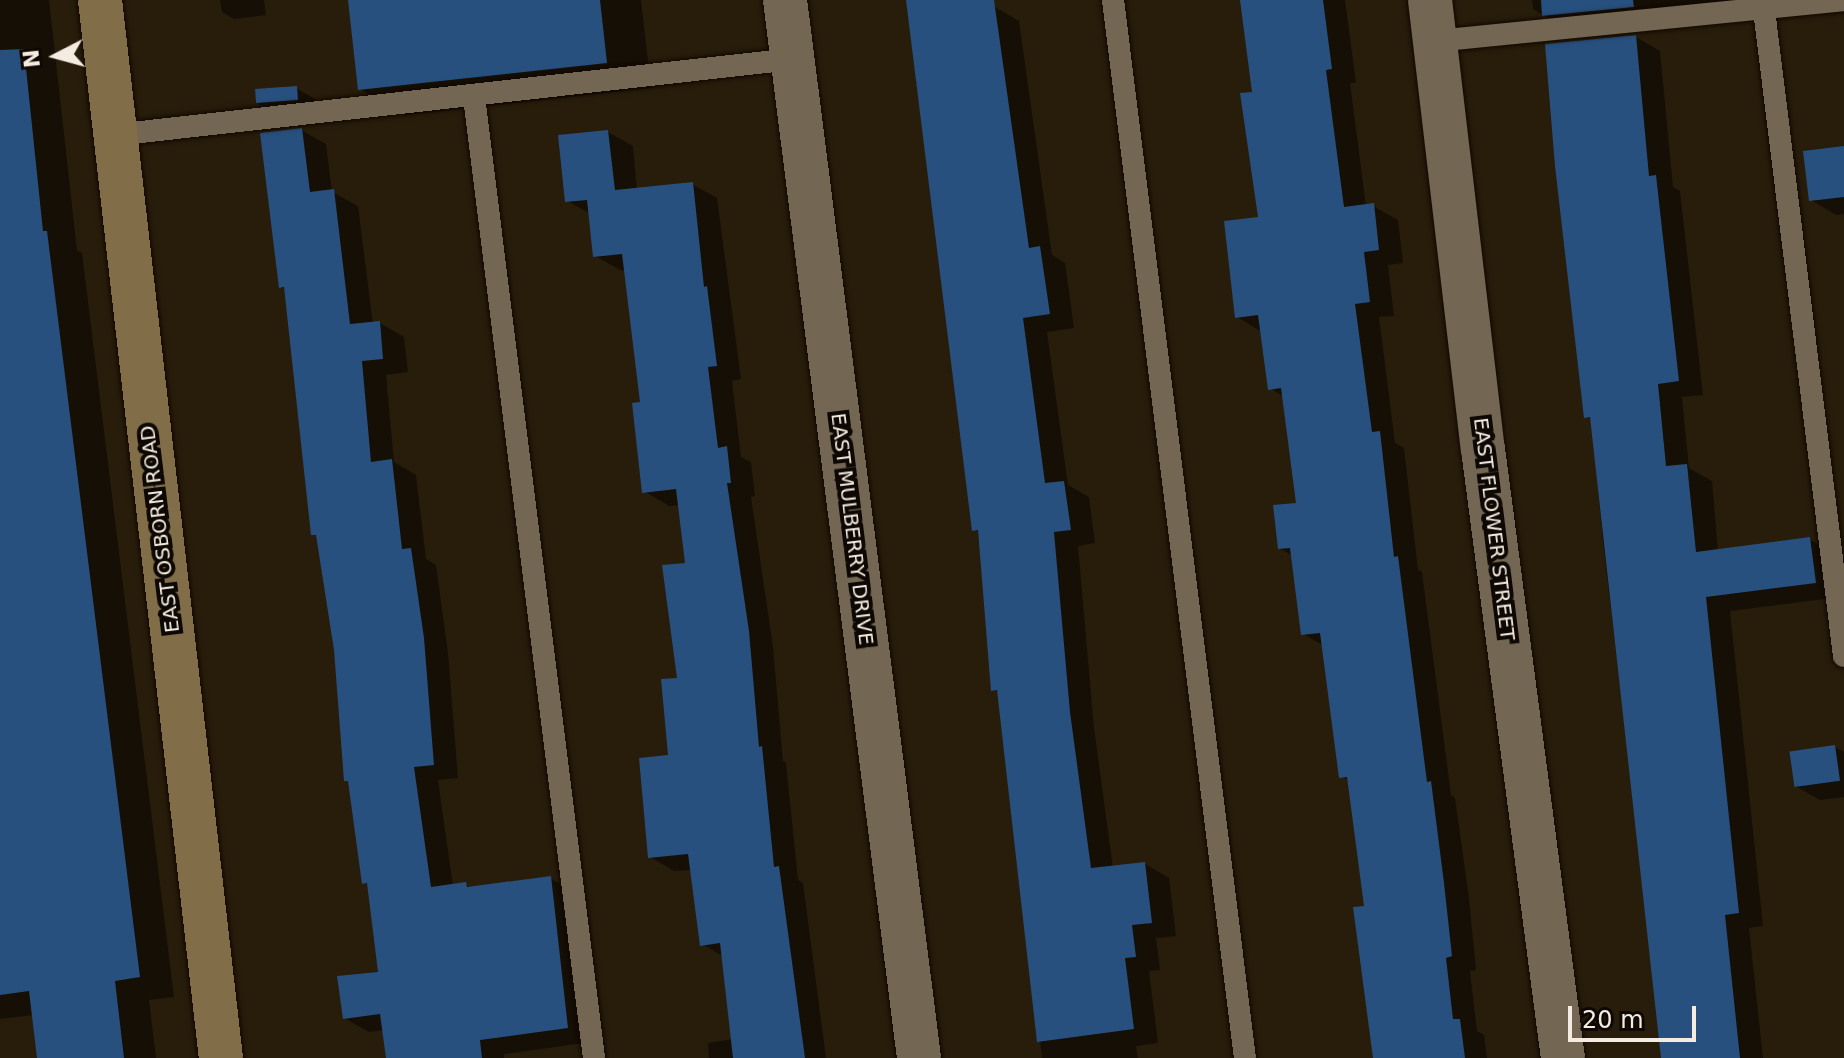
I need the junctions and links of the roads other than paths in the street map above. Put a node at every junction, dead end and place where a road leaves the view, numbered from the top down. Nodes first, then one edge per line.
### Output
1 (100, 0) edge
2 (785, 0) edge
3 (1113, 0) edge
4 (1844, 0) edge
5 (1764, 10) junction
6 (1432, 20) edge
7 (793, 59) junction
8 (474, 97) junction
9 (114, 135) junction
10 (1844, 656) edge
11 (221, 1058) edge
12 (594, 1058) edge
13 (919, 1058) edge
14 (1245, 1058) edge
15 (1563, 1058) edge

1 - 9 main road, EAST OSBORN ROAD
2 - 7 street, EAST MULBERRY DRIVE
3 - 14 lane
4 - 5 lane
5 - 6 lane
5 - 10 lane
6 - 15 street, EAST FLOWER STREET
7 - 8 lane
7 - 13 street, EAST MULBERRY DRIVE
8 - 9 lane
8 - 12 lane
9 - 11 main road, EAST OSBORN ROAD

